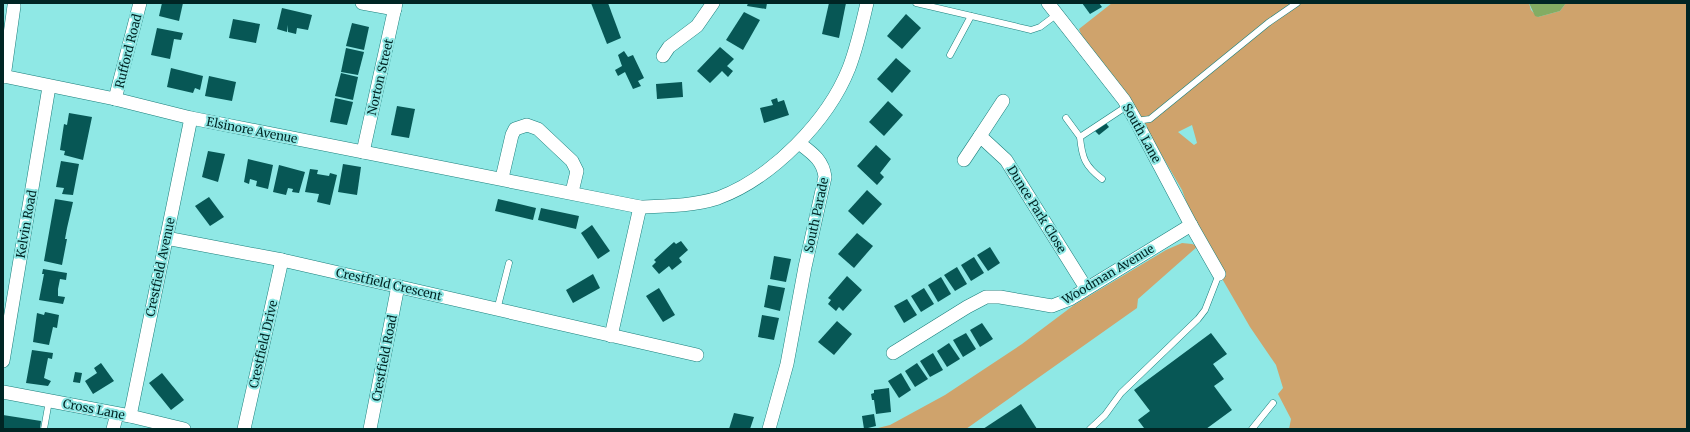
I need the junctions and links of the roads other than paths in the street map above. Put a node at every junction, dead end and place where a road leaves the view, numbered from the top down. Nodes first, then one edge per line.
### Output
1 (140, 3) edge
2 (362, 3) edge
3 (713, 3) edge
4 (867, 3) edge
5 (916, 3) edge
6 (1048, 3) edge
7 (1297, 3) edge
8 (14, 6) dead end
9 (396, 6) edge
10 (1056, 15) junction
11 (971, 16) junction
12 (950, 55) dead end
13 (663, 56) dead end
14 (4, 76) edge
15 (50, 87) junction
16 (116, 99) junction
17 (1003, 101) dead end
18 (1128, 106) junction
19 (191, 118) junction
20 (1066, 118) dead end
21 (1136, 121) junction
22 (980, 136) junction
23 (1080, 137) junction
24 (799, 143) junction
25 (363, 152) junction
26 (964, 160) dead end
27 (502, 178) junction
28 (1102, 179) dead end
29 (572, 192) junction
30 (640, 206) junction
31 (1191, 225) junction
32 (166, 238) junction
33 (282, 260) junction
34 (509, 263) dead end
35 (1219, 274) joint
36 (398, 286) junction
37 (1086, 288) junction
38 (497, 310) junction
39 (611, 336) junction
40 (893, 353) dead end
41 (697, 355) dead end
42 (3, 361) edge
43 (3, 392) edge
44 (49, 401) junction
45 (1273, 403) dead end
46 (116, 414) junction
47 (130, 416) junction
48 (1092, 428) edge
49 (44, 429) edge
50 (113, 429) edge
51 (184, 429) edge
52 (244, 429) edge
53 (370, 429) edge
54 (769, 429) edge
55 (1252, 429) edge

1 - 16 street, Rufford Road
2 - 9 street
3 - 13 street
4 - 24 street
5 - 11 lane
6 - 10 street, South Lane
7 - 21 lane
8 - 14 street
9 - 25 street, Norton Street
10 - 11 lane
10 - 18 street, South Lane
11 - 12 lane
14 - 15 street, Elsinore Avenue
15 - 16 street, Elsinore Avenue
15 - 42 street, Kelvin Road
16 - 19 street, Elsinore Avenue
17 - 22 street
18 - 21 street, South Lane
18 - 23 lane
19 - 25 street, Elsinore Avenue
19 - 32 street, Crestfield Avenue
20 - 23 lane
21 - 31 street, South Lane
22 - 26 street
22 - 37 street, Dunce Park Close
23 - 28 lane
24 - 30 street, Elsinore Avenue
24 - 54 street, South Parade
25 - 27 street, Elsinore Avenue
27 - 29 street, Elsinore Avenue
27 - 29 street
29 - 30 street, Elsinore Avenue
30 - 39 street
31 - 35 street, South Lane
31 - 37 street, Woodman Avenue
32 - 33 street, Crestfield Crescent
32 - 47 street, Crestfield Avenue
33 - 36 street, Crestfield Crescent
33 - 52 street, Crestfield Drive
34 - 38 lane
35 - 48 lane
36 - 38 street, Crestfield Crescent
36 - 53 street, Crestfield Road
37 - 40 street, Woodman Avenue
38 - 39 street, Crestfield Crescent
39 - 41 street, Crestfield Crescent
43 - 44 street, Cross Lane
44 - 46 street, Cross Lane
44 - 49 lane
45 - 55 lane
46 - 47 street, Cross Lane
46 - 50 street
47 - 51 street, Cross Lane

